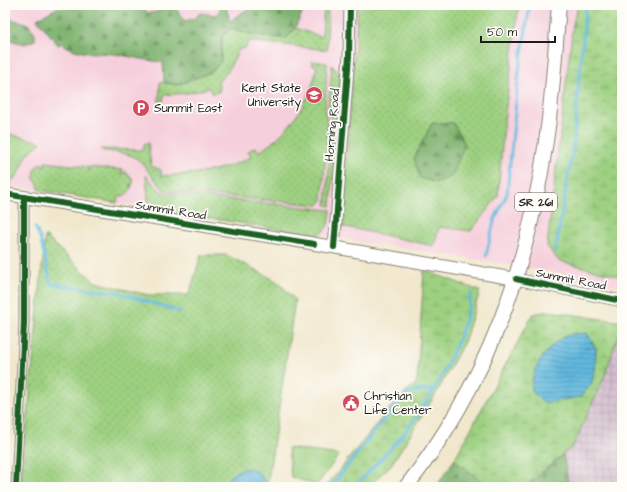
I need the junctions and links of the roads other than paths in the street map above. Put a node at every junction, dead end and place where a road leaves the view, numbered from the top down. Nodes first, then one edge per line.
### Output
1 (350, 5) edge
2 (559, 5) edge
3 (5, 194) edge
4 (24, 197) junction
5 (334, 247) junction
6 (516, 279) junction
7 (622, 301) edge
8 (16, 487) edge
9 (406, 487) edge

1 - 5 street, Horning Road
2 - 6 main road, SR 261
3 - 4 main road, Summit Road
4 - 5 main road, Summit Road
4 - 8 street
5 - 6 main road, Summit Road
6 - 7 street, Summit Road
6 - 9 main road, SR 261

